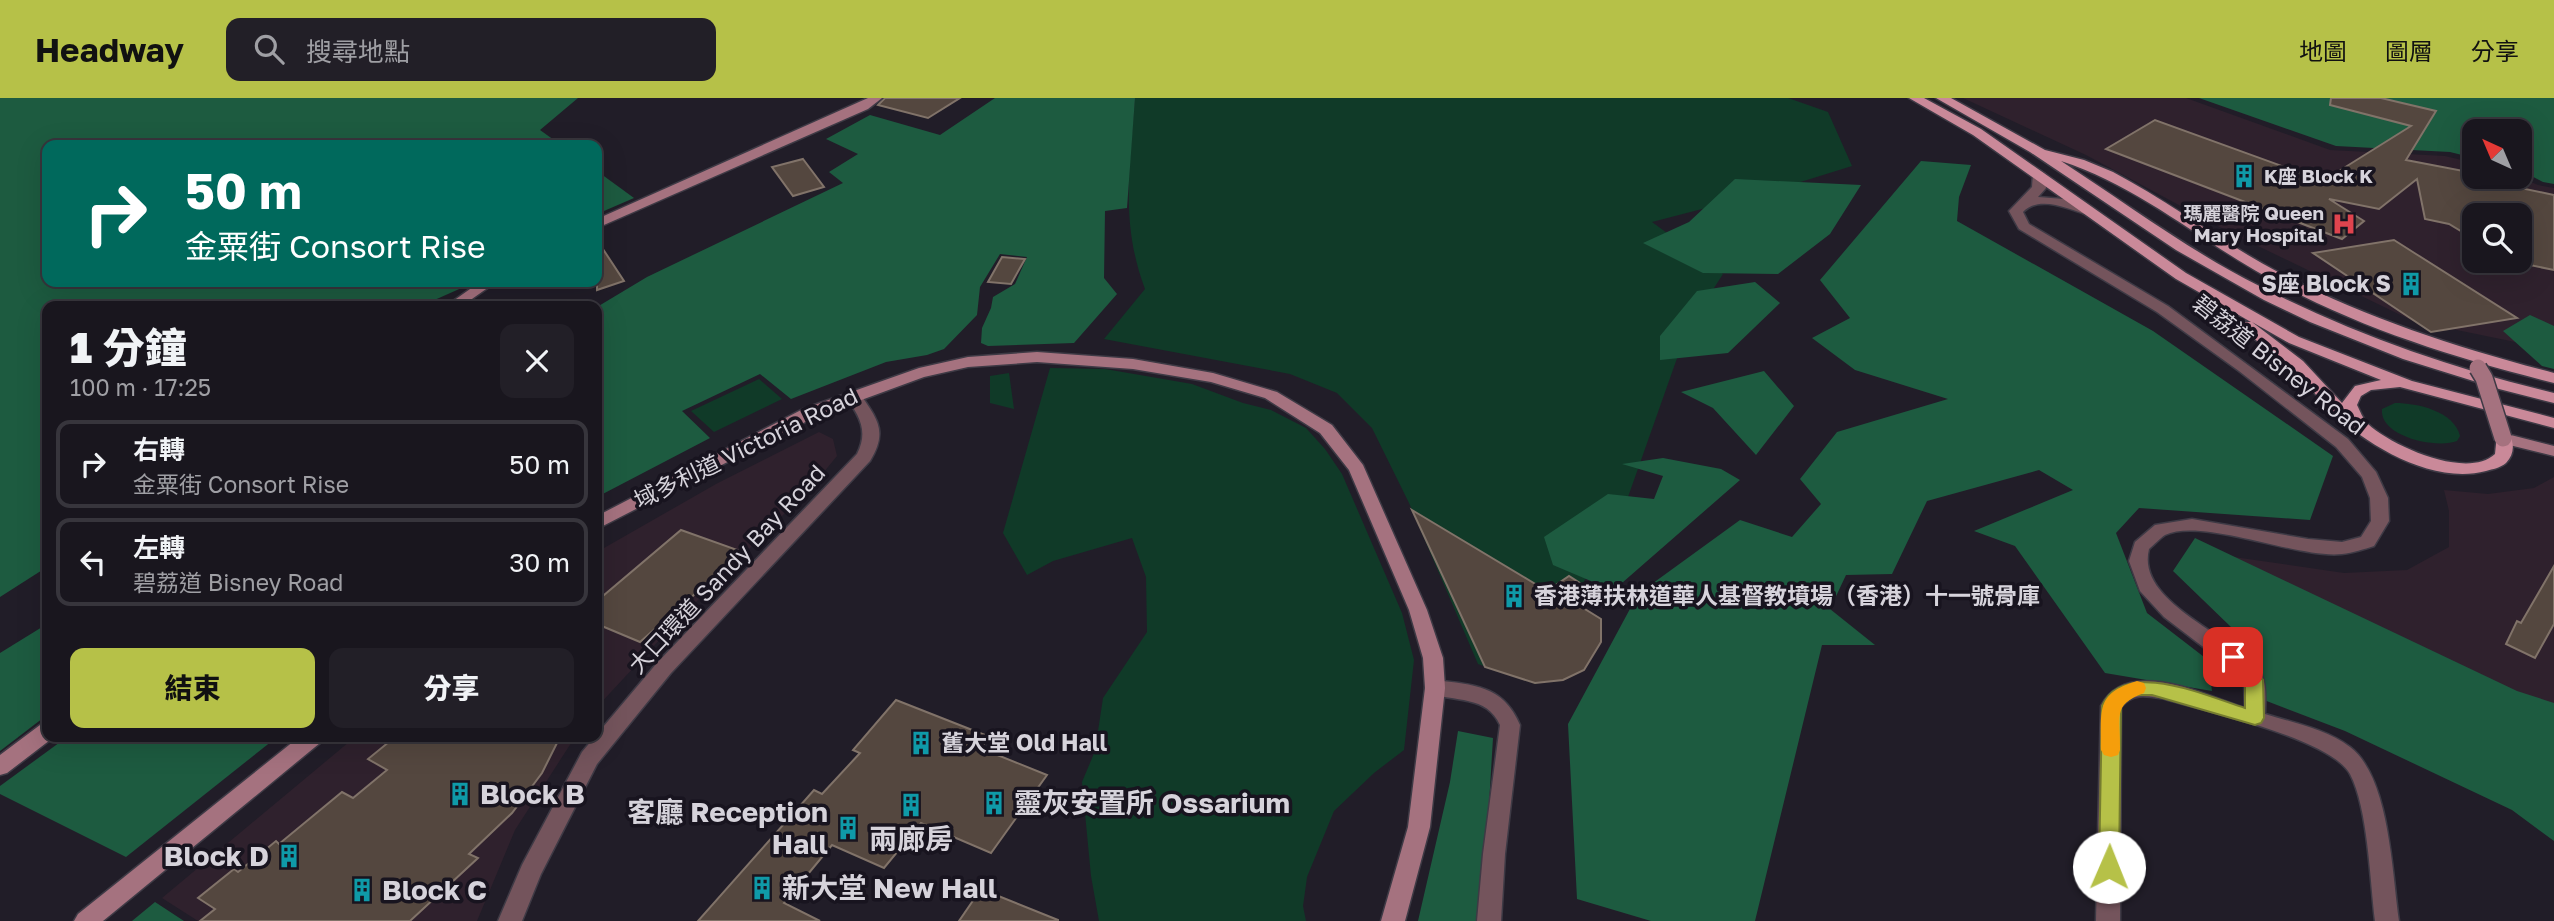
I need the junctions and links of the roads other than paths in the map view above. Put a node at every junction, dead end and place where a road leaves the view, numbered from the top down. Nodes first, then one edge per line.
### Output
1 (876, 98) edge
2 (1942, 98) edge
3 (1919, 99) edge
4 (2038, 149) junction
5 (2039, 174) junction
6 (2022, 204) junction
7 (2092, 212) junction
8 (602, 222) edge
9 (2181, 276) junction
10 (482, 287) edge
11 (460, 301) edge
12 (2476, 362) junction
13 (2554, 378) edge
14 (2406, 384) junction
15 (853, 395) junction
16 (2554, 398) edge
17 (2554, 423) edge
18 (2369, 433) junction
19 (2503, 438) junction
20 (2554, 450) edge
21 (602, 520) edge
22 (1435, 688) junction
23 (2255, 718) junction
24 (42, 735) edge
25 (307, 742) edge
26 (0, 767) edge
27 (86, 921) edge
28 (510, 921) edge
29 (1393, 921) edge
30 (1489, 921) edge
31 (2108, 921) edge
32 (2387, 921) edge

1 - 8 main road
2 - 4 main road
3 - 5 main road
4 - 12 main road
4 - 16 main road
5 - 6 street
5 - 7 main road
6 - 7 street
6 - 23 street, 碧荔道 Bisney Road
7 - 9 main road
9 - 14 main road
9 - 18 main road
10 - 11 main road
12 - 13 main road
12 - 19 main road, bridge
14 - 17 main road
14 - 18 main road
15 - 21 main road, 域多利道 Victoria Road
15 - 22 main road, 域多利道 Victoria Road
15 - 28 street, 大口環道 Sandy Bay Road
18 - 19 main road
19 - 20 main road
22 - 29 main road, 域多利道 Victoria Road
22 - 30 street
23 - 31 street
23 - 32 street
24 - 26 main road
25 - 27 main road

